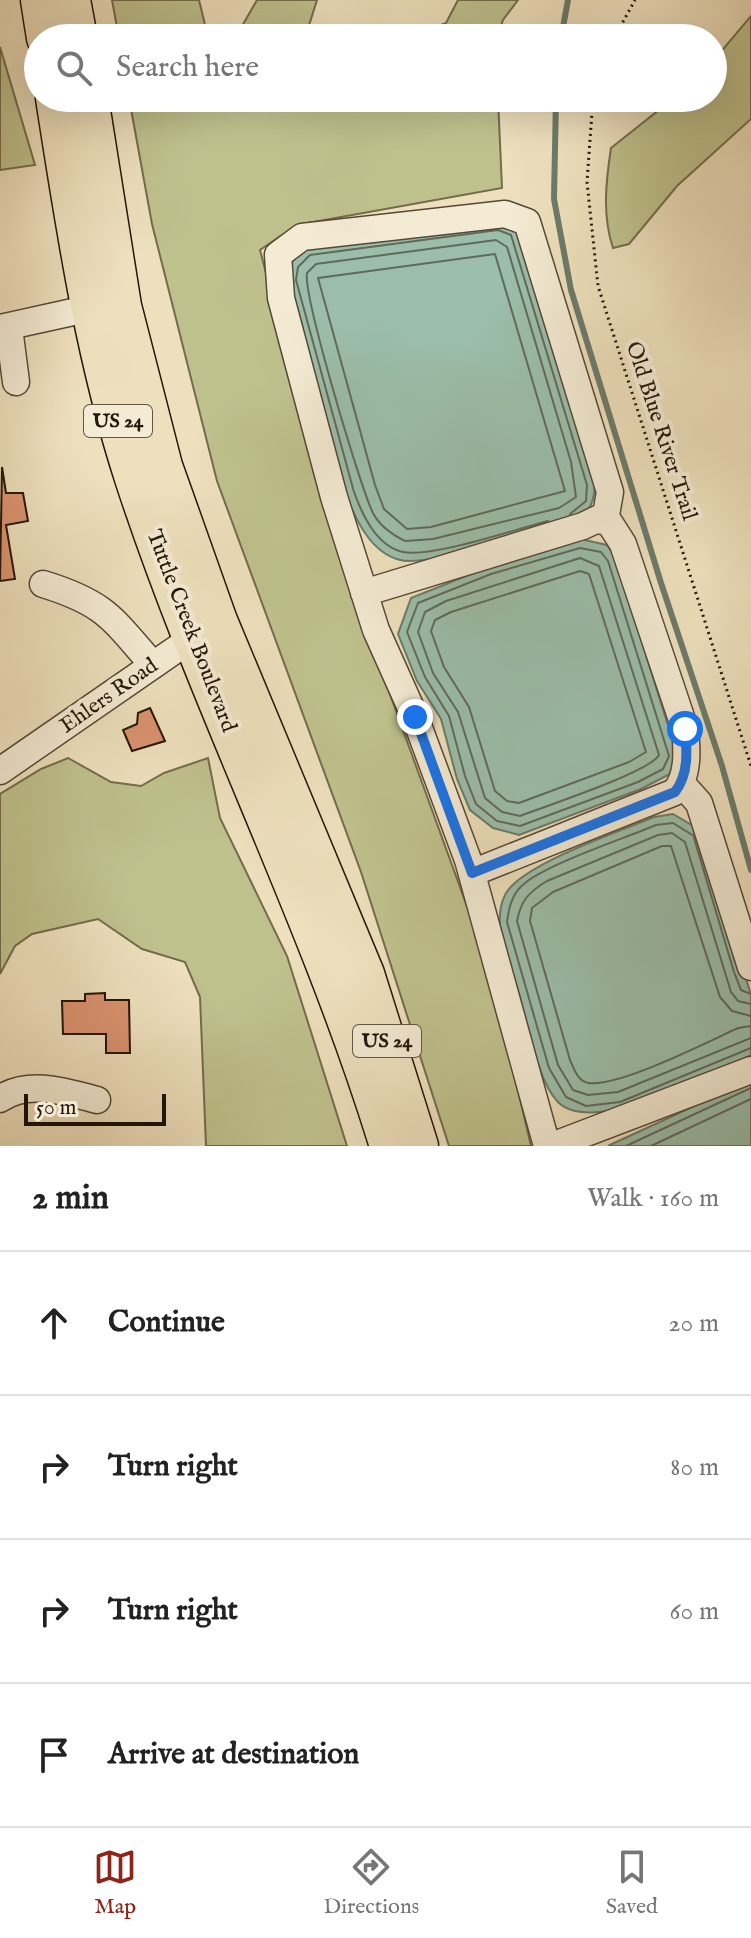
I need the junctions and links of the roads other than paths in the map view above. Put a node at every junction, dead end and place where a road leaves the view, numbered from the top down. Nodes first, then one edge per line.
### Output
1 (40, 0) edge
2 (71, 0) edge
3 (44, 24) edge
4 (75, 24) edge
5 (57, 112) edge
6 (91, 112) edge
7 (91, 308) junction
8 (5, 328) edge
9 (16, 382) dead end
10 (596, 520) junction
11 (43, 584) dead end
12 (364, 593) junction
13 (204, 630) junction
14 (153, 665) junction
15 (0, 771) edge
16 (682, 784) junction
17 (472, 873) junction
18 (751, 967) edge
19 (751, 1070) edge
20 (0, 1099) edge
21 (97, 1100) dead end
22 (389, 1146) edge
23 (419, 1146) edge
24 (550, 1146) edge

1 - 3 highway
2 - 4 highway
5 - 7 highway, Tuttle Creek Boulevard / US 24
6 - 13 highway, Tuttle Creek Boulevard / US 24
7 - 8 street
7 - 13 highway, Tuttle Creek Boulevard / US 24
8 - 9 street
10 - 12 street
10 - 12 street
10 - 16 street
11 - 14 street
12 - 17 street
13 - 14 street, Ehlers Road
13 - 22 highway, Tuttle Creek Boulevard / US 24
13 - 23 highway, Tuttle Creek Boulevard / US 24
14 - 15 street, Ehlers Road
16 - 17 street
16 - 18 street
17 - 24 street
19 - 24 street
20 - 21 street

